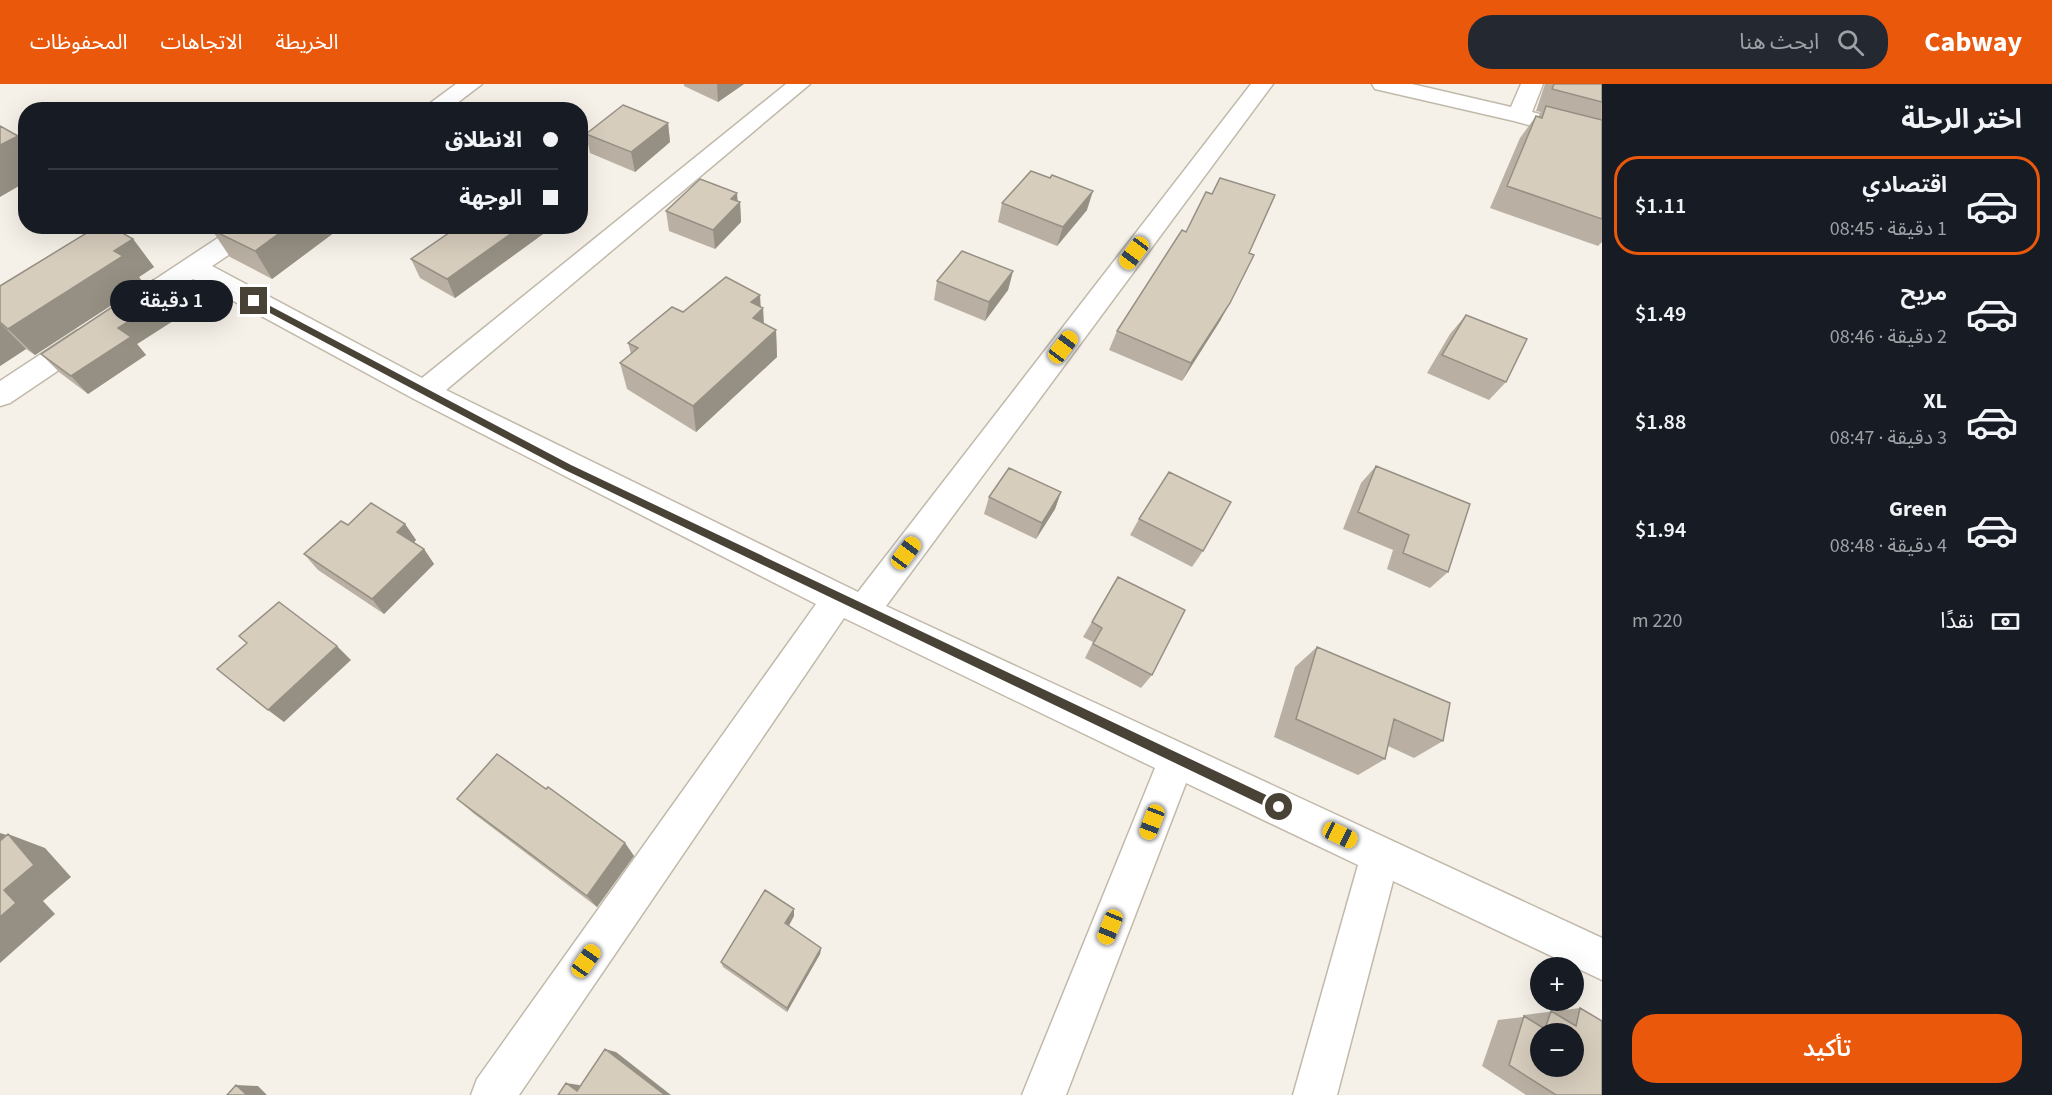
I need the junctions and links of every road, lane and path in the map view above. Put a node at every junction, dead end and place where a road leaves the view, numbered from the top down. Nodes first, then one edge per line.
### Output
1 (471, 84) edge
2 (799, 84) edge
3 (1262, 84) edge
4 (1383, 84) edge
5 (1532, 84) edge
6 (444, 102) edge
7 (1519, 115) junction
8 (1602, 138) edge
9 (242, 234) edge
10 (192, 267) junction
11 (424, 392) junction
12 (0, 395) edge
13 (851, 604) junction
14 (1177, 759) junction
15 (1380, 855) junction
16 (1602, 959) edge
17 (493, 1095) edge
18 (1044, 1095) edge
19 (1315, 1095) edge

1 - 6 street
2 - 11 street
3 - 13 street
4 - 7 street
5 - 7 street
7 - 8 street
9 - 10 street
10 - 11 street
10 - 12 street
11 - 13 street
13 - 14 street
13 - 17 street
14 - 15 street
14 - 18 street
15 - 16 street
15 - 19 street

